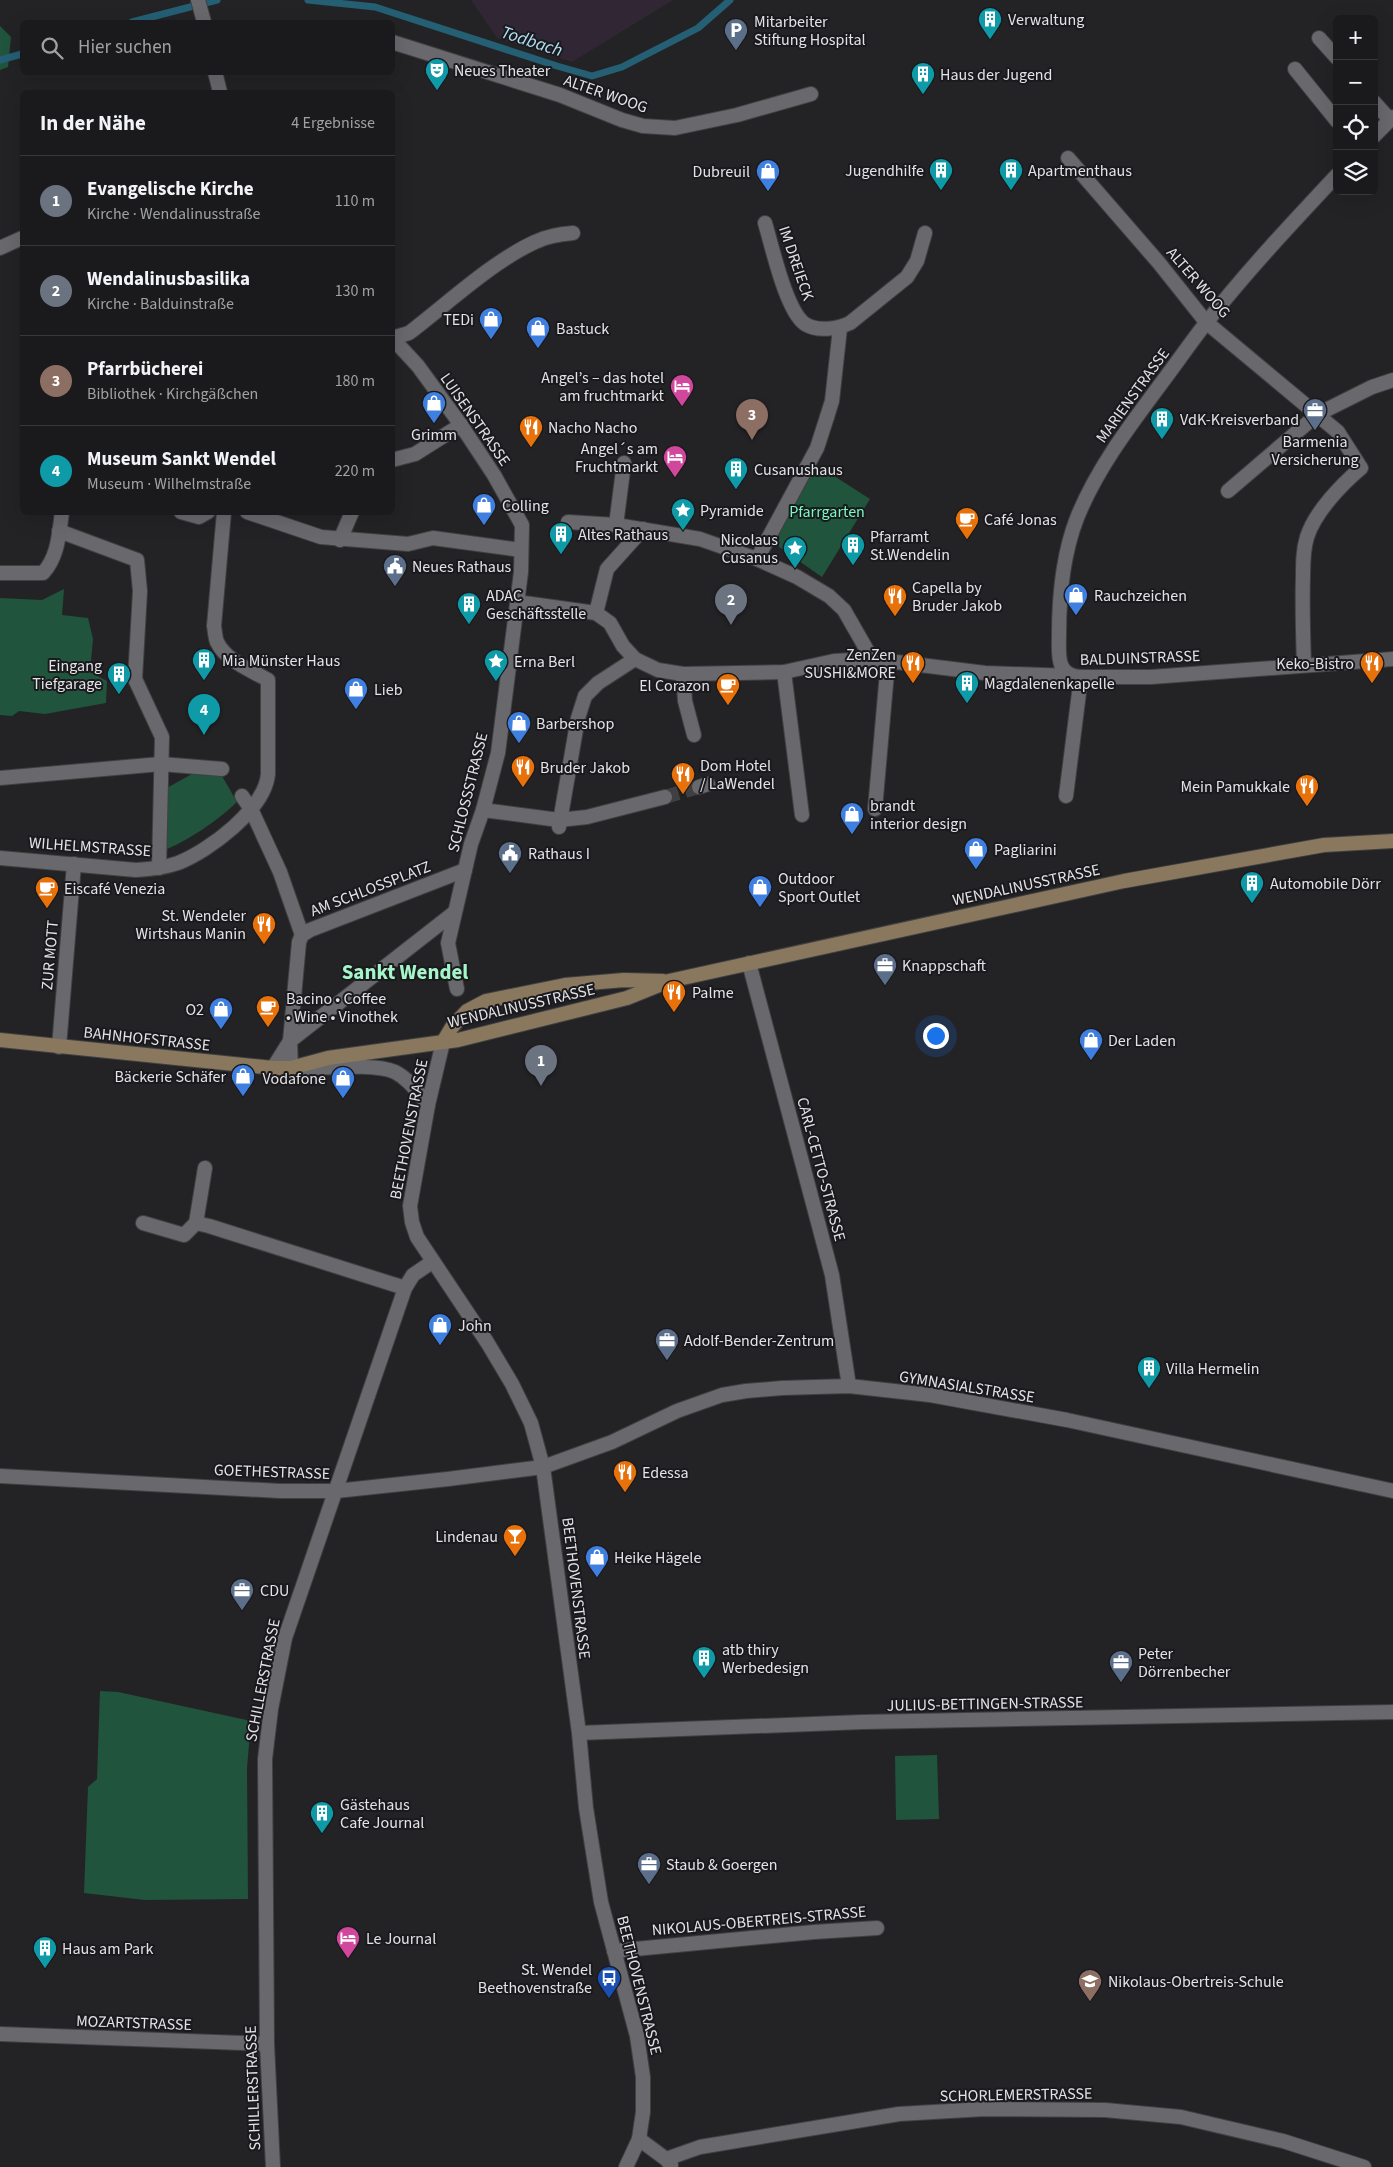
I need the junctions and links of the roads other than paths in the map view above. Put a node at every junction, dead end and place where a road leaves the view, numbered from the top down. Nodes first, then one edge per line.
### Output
1 (1320, 38) dead end
2 (395, 43) edge
3 (1333, 53) edge
4 (1295, 69) dead end
5 (216, 75) edge
6 (220, 90) edge
7 (811, 94) dead end
8 (1377, 105) edge
9 (1333, 116) edge
10 (1391, 118) edge
11 (1378, 132) edge
12 (1068, 158) dead end
13 (1333, 179) edge
14 (765, 223) dead end
15 (573, 233) dead end
16 (925, 233) dead end
17 (20, 239) edge
18 (0, 248) edge
19 (1206, 322) junction
20 (840, 328) junction
21 (395, 338) edge
22 (395, 341) edge
23 (1393, 380) edge
24 (1318, 414) junction
25 (461, 424) junction
26 (395, 459) edge
27 (624, 463) dead end
28 (1228, 491) dead end
29 (62, 515) edge
30 (224, 515) edge
31 (256, 515) edge
32 (351, 515) edge
33 (568, 522) dead end
34 (616, 525) junction
35 (643, 529) junction
36 (59, 531) junction
37 (340, 540) junction
38 (520, 550) junction
39 (757, 559) junction
40 (521, 572) joint
41 (0, 573) edge
42 (517, 602) junction
43 (596, 614) junction
44 (493, 658) dead end
45 (509, 659) junction
46 (635, 659) junction
47 (872, 659) junction
48 (1393, 659) edge
49 (888, 661) junction
50 (1304, 665) junction
51 (784, 672) junction
52 (683, 674) junction
53 (1076, 676) junction
54 (694, 735) dead end
55 (161, 764) junction
56 (222, 769) dead end
57 (0, 778) edge
58 (242, 796) dead end
59 (1066, 796) dead end
60 (665, 797) tunnel mouth
61 (252, 809) junction
62 (483, 810) junction
63 (875, 810) dead end
64 (802, 814) dead end
65 (559, 824) junction
66 (1393, 841) edge
67 (0, 858) edge
68 (74, 864) junction
69 (158, 868) junction
70 (466, 870) junction
71 (455, 912) junction
72 (302, 935) junction
73 (749, 963) junction
74 (669, 981) junction
75 (457, 989) dead end
76 (0, 1040) edge
77 (290, 1041) junction
78 (443, 1042) junction
79 (59, 1048) junction
80 (273, 1068) junction
81 (291, 1068) junction
82 (428, 1105) junction
83 (205, 1168) dead end
84 (143, 1223) dead end
85 (196, 1224) junction
86 (432, 1262) junction
87 (405, 1288) junction
88 (849, 1386) junction
89 (542, 1467) junction
90 (0, 1476) edge
91 (336, 1491) junction
92 (1393, 1492) edge
93 (1393, 1712) edge
94 (579, 1733) junction
95 (877, 1928) dead end
96 (614, 1951) junction
97 (0, 2034) edge
98 (267, 2044) junction
99 (639, 2139) junction
100 (669, 2163) edge
101 (273, 2167) edge
102 (626, 2167) edge
103 (1364, 2167) edge

1 - 3 street
2 - 7 street, ALTER WOOG
4 - 9 street
5 - 6 street
8 - 10 street
10 - 11 street
12 - 19 street, ALTER WOOG
13 - 19 street, MARIENSTRASSE
14 - 20 street, IM DREIECK
15 - 21 street
16 - 20 street
17 - 18 street
19 - 24 street, ALTER WOOG
19 - 53 street, MARIENSTRASSE
20 - 39 street
22 - 25 street, LUISENSTRASSE
23 - 24 street
24 - 28 street
24 - 50 street, ALTER WOOG
25 - 26 street
25 - 38 street, LUISENSTRASSE
27 - 34 street
29 - 36 street
30 - 61 street, WILHELMSTRASSE
31 - 37 street
32 - 37 street
33 - 34 street
34 - 35 street
35 - 39 street
35 - 43 street
36 - 41 street
36 - 55 street
37 - 38 street
38 - 40 street, LUISENSTRASSE
39 - 47 street
40 - 42 street, SCHLOSSSTRASSE
42 - 43 street
42 - 45 street, SCHLOSSSTRASSE
43 - 46 street, BALDUINSTRASSE
44 - 45 street
45 - 62 street, SCHLOSSSTRASSE
46 - 52 street, BALDUINSTRASSE
46 - 65 street
47 - 49 street, BALDUINSTRASSE
47 - 51 street, BALDUINSTRASSE
48 - 50 street, BALDUINSTRASSE
49 - 53 street, BALDUINSTRASSE
49 - 63 street
50 - 53 street, BALDUINSTRASSE
51 - 52 street, BALDUINSTRASSE
51 - 64 street
52 - 54 street
53 - 59 street
55 - 56 street
55 - 57 street
55 - 69 street
58 - 61 street
60 - 65 street
61 - 69 street, WILHELMSTRASSE
61 - 72 street
62 - 65 street
62 - 70 street, SCHLOSSSTRASSE
66 - 73 main road, WENDALINUSSTRASSE
67 - 68 street, WILHELMSTRASSE
68 - 69 street, WILHELMSTRASSE
68 - 79 street, ZUR MOTT
70 - 71 street, SCHLOSSSTRASSE
70 - 72 street, AM SCHLOSSPLATZ
71 - 75 street, SCHLOSSSTRASSE
71 - 77 street
72 - 77 street, AM SCHLOSSPLATZ
73 - 74 main road, WENDALINUSSTRASSE
73 - 88 street, CARL-CETTO-STRASSE
74 - 78 main road, WENDALINUSSTRASSE
74 - 78 main road, WENDALINUSSTRASSE
76 - 79 main road, BAHNHOFSTRASSE
77 - 80 street
77 - 81 street, AM SCHLOSSPLATZ
78 - 81 main road, BAHNHOFSTRASSE
78 - 82 street, BEETHOVENSTRASSE
79 - 80 main road, BAHNHOFSTRASSE
80 - 81 main road, BAHNHOFSTRASSE
81 - 82 street, BAHNHOFSTRASSE
82 - 86 street, BEETHOVENSTRASSE
83 - 85 street
84 - 85 street
85 - 87 street
86 - 87 street, SCHILLERSTRASSE
86 - 89 street, BEETHOVENSTRASSE
87 - 91 street, SCHILLERSTRASSE
88 - 89 street, GYMNASIALSTRASSE
88 - 92 street, GYMNASIALSTRASSE
89 - 91 street, GOETHESTRASSE
89 - 94 street, BEETHOVENSTRASSE
90 - 91 street, GOETHESTRASSE
91 - 98 street, SCHILLERSTRASSE
93 - 94 street, JULIUS-BETTINGEN-STRASSE
94 - 96 street, BEETHOVENSTRASSE
95 - 96 street, NIKOLAUS-OBERTREIS-STRASSE
96 - 99 street, BEETHOVENSTRASSE
97 - 98 street, MOZARTSTRASSE
98 - 101 street, SCHILLERSTRASSE
99 - 100 street
99 - 102 street, BEETHOVENSTRASSE
100 - 103 street, SCHORLEMERSTRASSE

